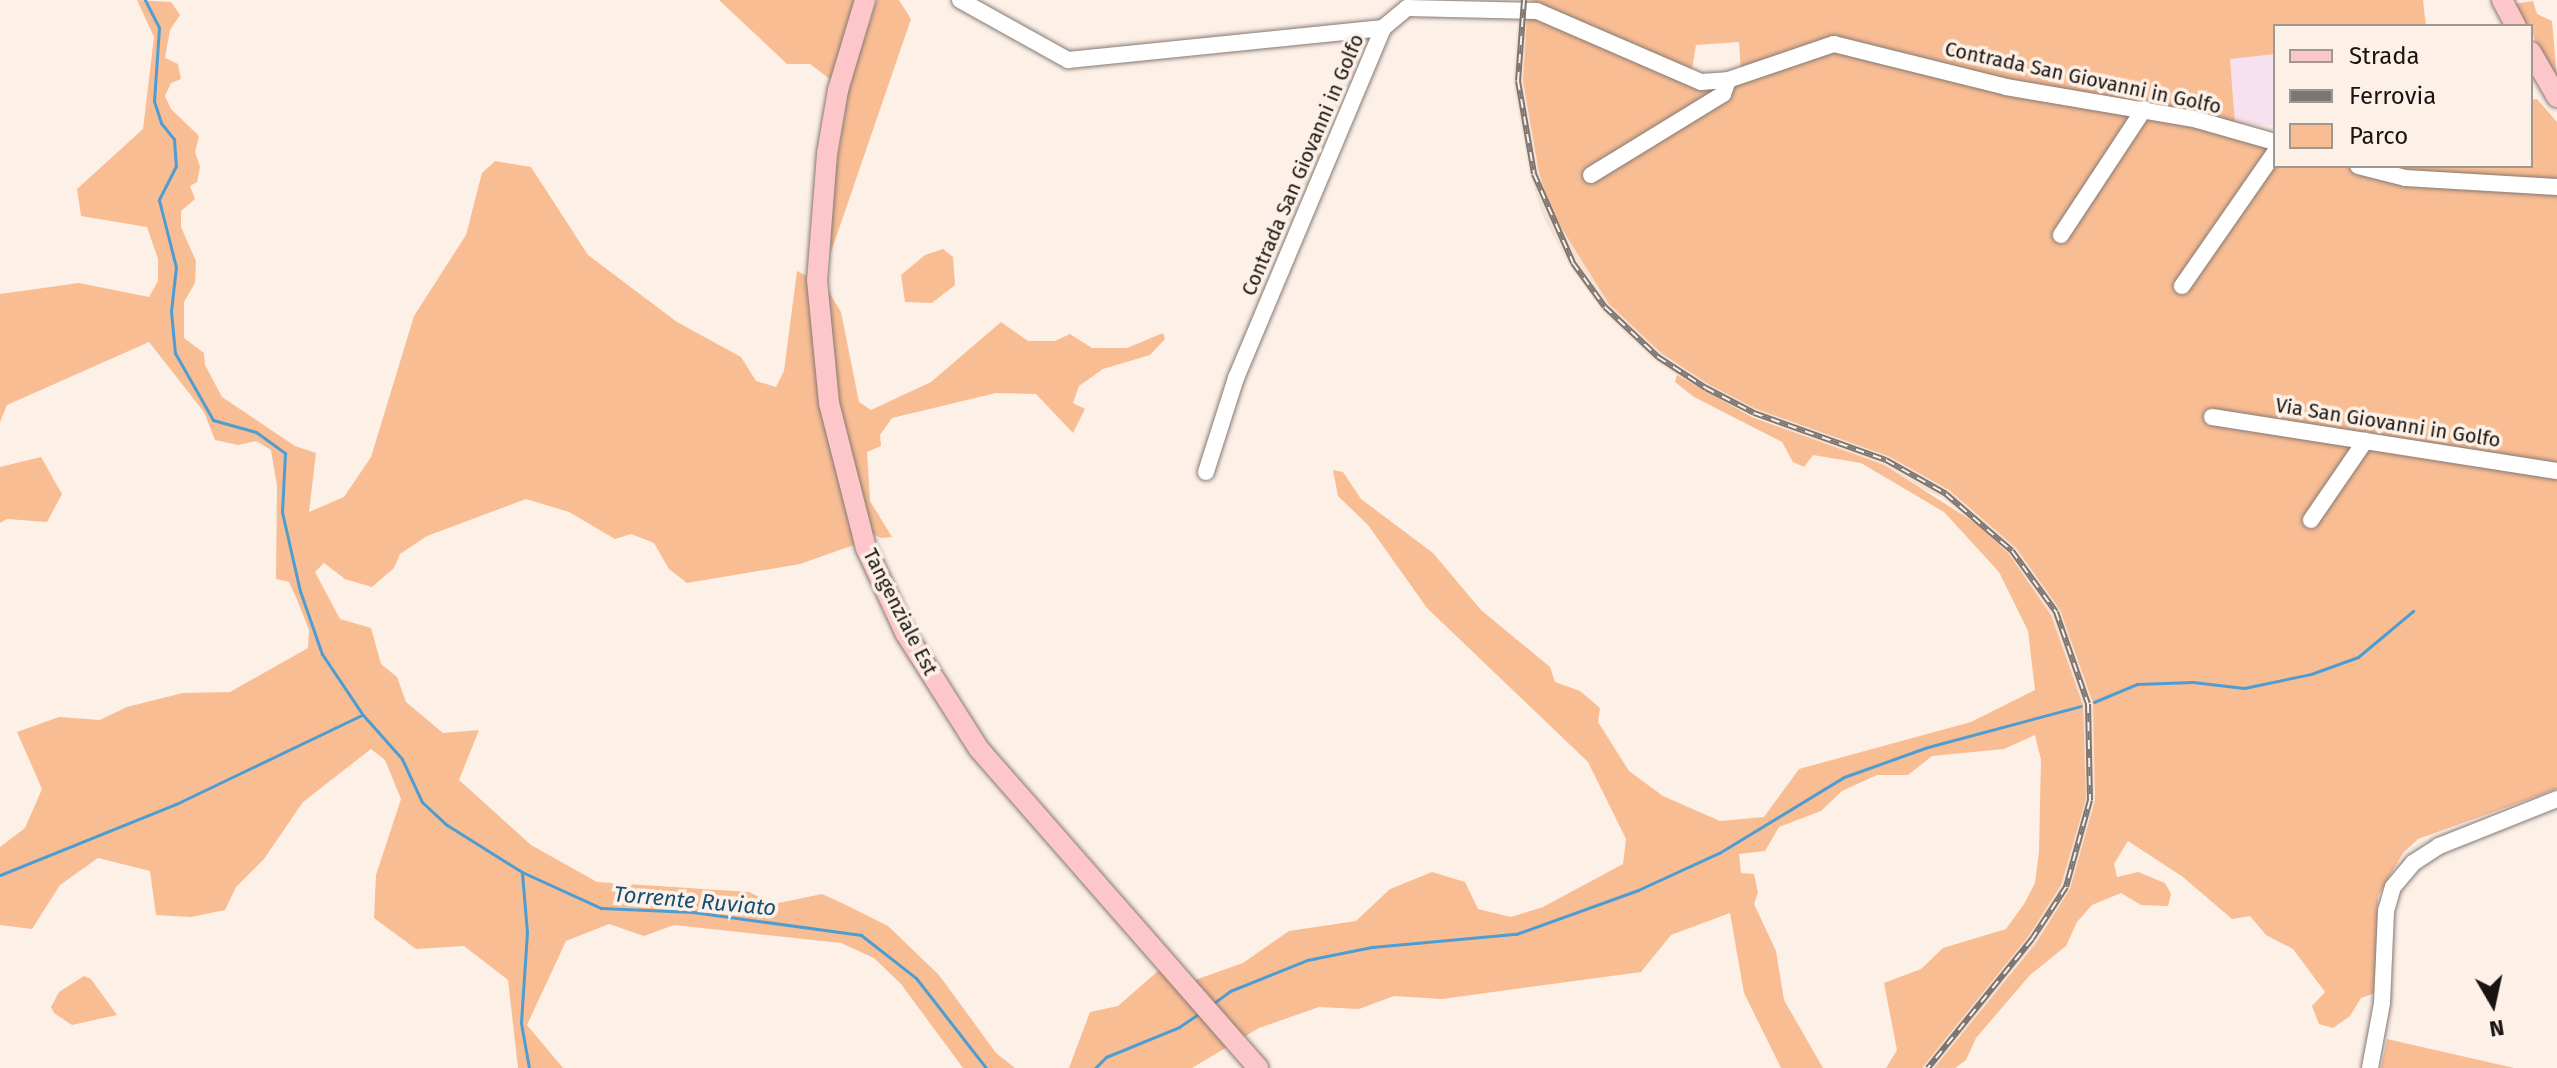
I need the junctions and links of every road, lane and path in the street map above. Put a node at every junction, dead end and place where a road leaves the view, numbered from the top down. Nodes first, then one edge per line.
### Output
1 (865, 0) edge
2 (960, 0) edge
3 (2502, 0) edge
4 (1537, 6) edge
5 (2515, 24) edge
6 (1383, 28) junction
7 (2533, 55) edge
8 (1728, 80) junction
9 (2557, 97) edge
10 (2144, 109) junction
11 (2273, 141) edge
12 (2273, 155) edge
13 (2366, 168) edge
14 (1591, 175) dead end
15 (2557, 187) edge
16 (2061, 235) dead end
17 (2182, 286) dead end
18 (2212, 417) dead end
19 (2365, 441) junction
20 (2557, 471) edge
21 (1206, 472) dead end
22 (2311, 520) dead end
23 (2557, 799) edge
24 (1258, 1068) edge
25 (2370, 1068) edge

1 - 24 main road, Tangenziale Est
2 - 6 street
3 - 5 main road
4 - 6 street, Contrada San Giovanni in Golfo
4 - 8 street, Contrada San Giovanni in Golfo
6 - 21 street, Contrada San Giovanni in Golfo
7 - 9 main road
8 - 10 street, Contrada San Giovanni in Golfo
8 - 14 street
10 - 11 street, Contrada San Giovanni in Golfo
10 - 16 street
12 - 17 street
13 - 15 street
18 - 19 street, Via San Giovanni in Golfo
19 - 20 street, Via San Giovanni in Golfo
19 - 22 street
23 - 25 street

